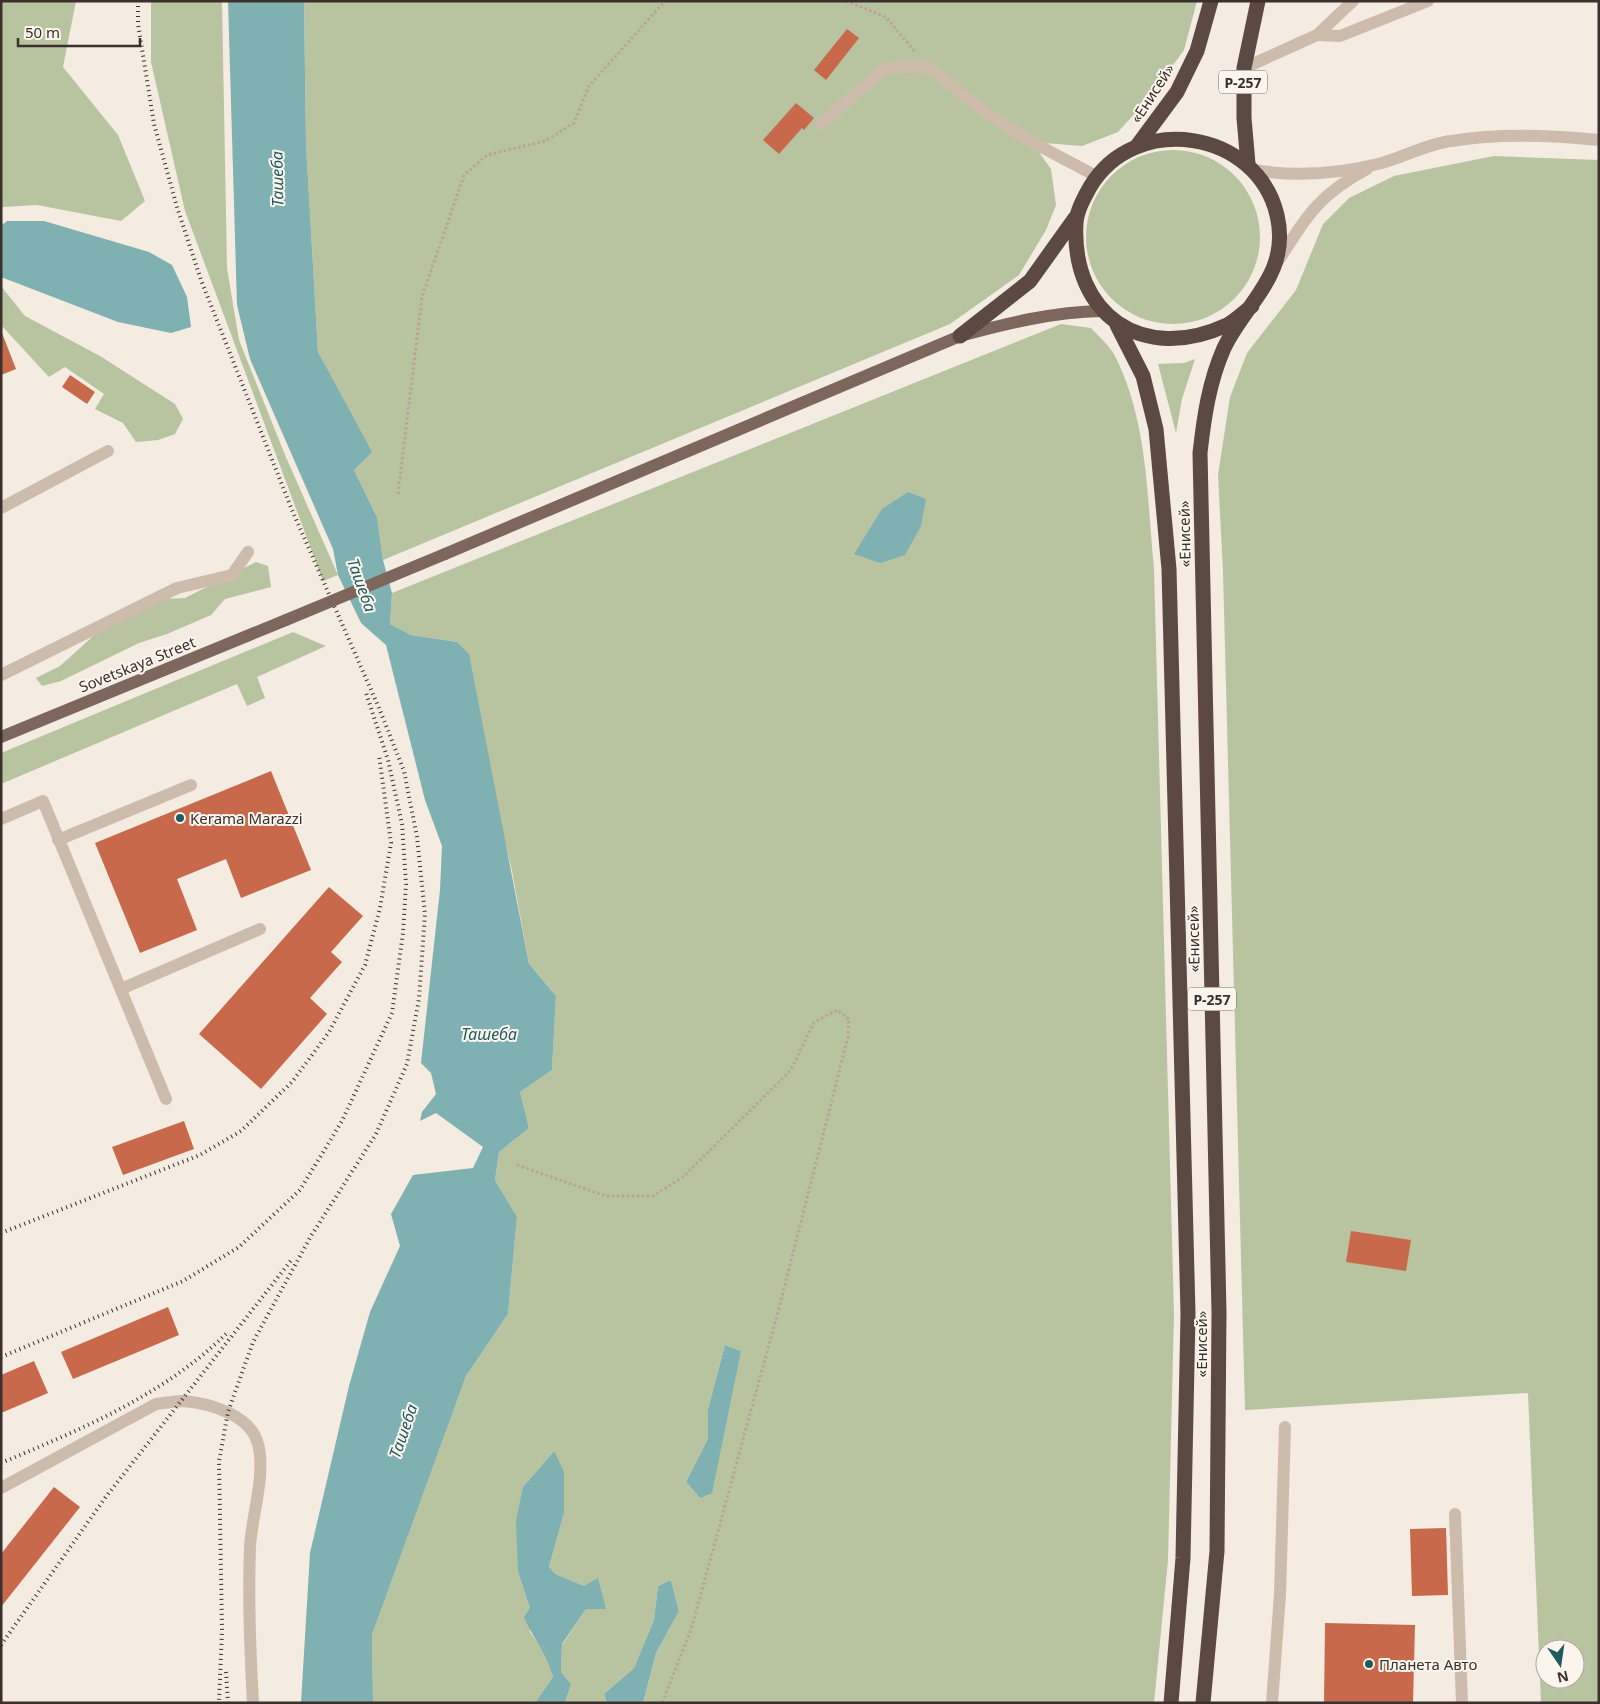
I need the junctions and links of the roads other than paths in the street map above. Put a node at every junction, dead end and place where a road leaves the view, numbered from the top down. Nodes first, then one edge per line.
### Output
1 (1211, 1) edge
2 (1258, 1) edge
3 (1353, 1) edge
4 (1428, 1) edge
5 (1317, 35) junction
6 (1244, 68) junction
7 (821, 124) dead end
8 (1599, 140) edge
9 (1137, 146) junction
10 (1378, 164) junction
11 (1251, 167) junction
12 (1096, 176) junction
13 (1076, 216) junction
14 (1275, 266) junction
15 (1252, 306) junction
16 (1102, 311) junction
17 (1117, 325) junction
18 (960, 336) junction
19 (108, 451) dead end
20 (1, 508) edge
21 (248, 552) dead end
22 (1, 675) edge
23 (1, 737) edge
24 (191, 785) dead end
25 (1, 819) edge
26 (58, 840) junction
27 (260, 929) dead end
28 (120, 989) junction
29 (166, 1099) dead end
30 (1285, 1427) dead end
31 (1, 1488) edge
32 (1455, 1514) dead end
33 (253, 1703) edge
34 (1171, 1703) edge
35 (1203, 1703) edge
36 (1272, 1703) edge
37 (1462, 1703) edge

1 - 9 highway, «Енисей» / Р-257
2 - 6 highway, Р-257
3 - 5 street
4 - 5 street
5 - 6 street
6 - 11 highway, Р-257
7 - 12 street
8 - 10 street
9 - 11 highway, «Енисей» / Р-257
9 - 12 highway, «Енисей» / Р-257
10 - 11 street
10 - 14 street
11 - 14 highway, «Енисей» / Р-257
12 - 13 highway, «Енисей» / Р-257
13 - 16 highway, «Енисей» / Р-257
13 - 18 highway
14 - 15 highway, «Енисей» / Р-257
15 - 17 highway, «Енисей» / Р-257
15 - 35 highway, «Енисей» / Р-257
16 - 17 highway, «Енисей» / Р-257
16 - 18 main road, Sovetskaya Street
17 - 34 highway, «Енисей» / Р-257
18 - 23 main road, Sovetskaya Street, bridge
19 - 20 street
21 - 22 street
24 - 26 street
25 - 26 street
26 - 28 street
27 - 28 street
28 - 29 street
30 - 36 street
31 - 33 street
32 - 37 street

